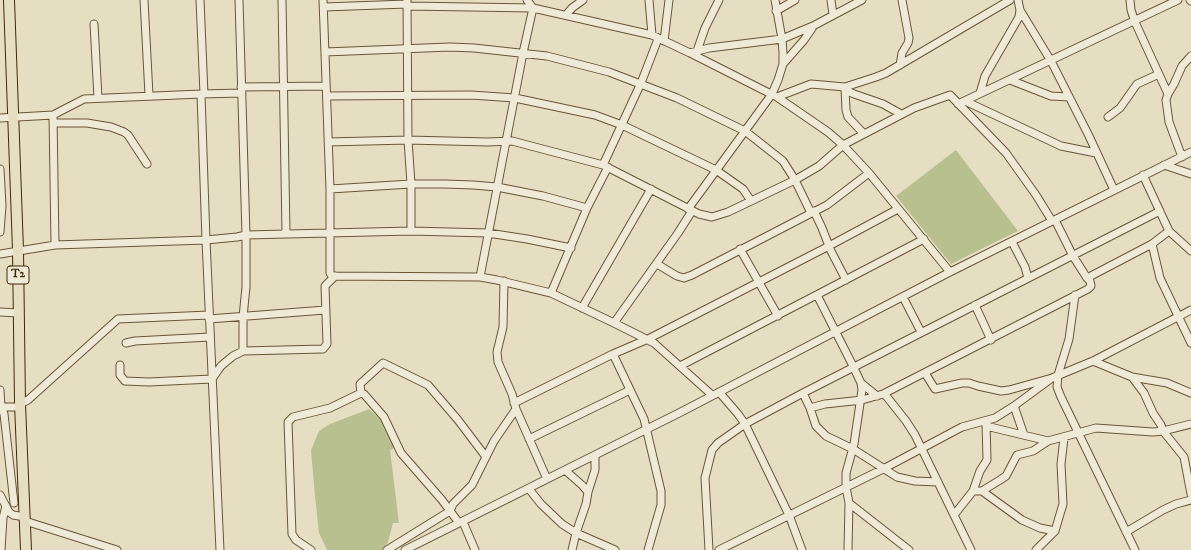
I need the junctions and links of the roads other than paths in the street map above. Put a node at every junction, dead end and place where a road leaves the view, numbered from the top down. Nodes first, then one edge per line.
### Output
1 (9, 0) edge
2 (144, 0) edge
3 (200, 0) edge
4 (239, 0) edge
5 (282, 0) edge
6 (527, 0) edge
7 (583, 0) edge
8 (649, 0) edge
9 (669, 0) edge
10 (719, 0) edge
11 (775, 0) edge
12 (796, 0) edge
13 (831, 0) edge
14 (862, 0) edge
15 (902, 0) edge
16 (1010, 0) edge
17 (1018, 0) edge
18 (1130, 0) edge
19 (1178, 0) edge
20 (324, 4) edge
21 (407, 4) edge
22 (533, 8) junction
23 (776, 10) junction
24 (1020, 10) junction
25 (566, 15) junction
26 (834, 15) junction
27 (1135, 22) junction
28 (94, 24) dead end
29 (813, 26) junction
30 (652, 35) junction
31 (782, 39) junction
32 (661, 40) junction
33 (408, 49) junction
34 (325, 52) junction
35 (694, 52) junction
36 (523, 53) junction
37 (1191, 56) edge
38 (1051, 61) junction
39 (783, 64) junction
40 (900, 65) junction
41 (1159, 74) junction
42 (1010, 80) junction
43 (641, 83) junction
44 (284, 86) junction
45 (326, 86) junction
46 (845, 89) junction
47 (241, 90) junction
48 (980, 93) junction
49 (203, 94) junction
50 (1168, 94) junction
51 (149, 95) junction
52 (408, 95) junction
53 (774, 95) junction
54 (327, 96) junction
55 (98, 98) junction
56 (515, 98) junction
57 (1068, 98) junction
58 (962, 102) junction
59 (901, 114) junction
60 (14, 117) junction
61 (1108, 117) dead end
62 (0, 118) edge
63 (53, 119) junction
64 (622, 124) junction
65 (745, 131) junction
66 (864, 134) junction
67 (408, 140) junction
68 (506, 141) junction
69 (328, 142) junction
70 (843, 145) junction
71 (1191, 152) edge
72 (1096, 153) junction
73 (1182, 156) junction
74 (147, 164) dead end
75 (1164, 165) junction
76 (605, 166) junction
77 (0, 169) edge
78 (716, 170) junction
79 (869, 173) junction
80 (1191, 174) edge
81 (1142, 175) junction
82 (795, 180) junction
83 (410, 184) junction
84 (497, 187) junction
85 (330, 189) junction
86 (651, 189) junction
87 (1114, 190) junction
88 (751, 201) junction
89 (587, 208) junction
90 (898, 208) junction
91 (690, 210) junction
92 (1160, 211) junction
93 (813, 212) junction
94 (1054, 221) junction
95 (411, 231) junction
96 (1169, 231) junction
97 (0, 232) edge
98 (330, 232) junction
99 (488, 233) junction
100 (286, 234) junction
101 (246, 235) junction
102 (924, 239) junction
103 (206, 240) junction
104 (1012, 242) junction
105 (1152, 244) junction
106 (55, 245) junction
107 (829, 246) junction
108 (571, 248) junction
109 (740, 249) junction
110 (18, 250) junction
111 (1191, 252) edge
112 (0, 253) edge
113 (1073, 256) junction
114 (0, 257) edge
115 (657, 264) junction
116 (950, 272) junction
117 (335, 276) junction
118 (480, 277) junction
119 (1028, 278) junction
120 (1087, 278) junction
121 (846, 280) junction
122 (504, 281) junction
123 (759, 281) junction
124 (552, 292) junction
125 (817, 295) junction
126 (1075, 295) junction
127 (903, 297) junction
128 (975, 305) junction
129 (582, 308) junction
130 (325, 310) junction
131 (1191, 310) edge
132 (0, 312) edge
133 (18, 313) junction
134 (778, 316) junction
135 (209, 317) junction
136 (243, 317) junction
137 (1178, 317) junction
138 (614, 323) junction
139 (835, 332) junction
140 (921, 332) junction
141 (210, 337) junction
142 (648, 339) junction
143 (991, 340) junction
144 (126, 343) dead end
145 (1191, 343) edge
146 (243, 351) junction
147 (613, 354) junction
148 (1093, 361) junction
149 (120, 365) dead end
150 (680, 366) junction
151 (853, 366) junction
152 (925, 373) junction
153 (1055, 376) junction
154 (1132, 377) junction
155 (212, 379) junction
156 (861, 383) junction
157 (0, 390) edge
158 (630, 390) junction
159 (361, 393) junction
160 (716, 393) junction
161 (803, 393) junction
162 (1191, 393) edge
163 (880, 395) junction
164 (862, 400) junction
165 (21, 405) junction
166 (515, 406) junction
167 (1014, 406) junction
168 (0, 407) edge
169 (810, 408) junction
170 (986, 423) junction
171 (745, 424) junction
172 (1191, 424) edge
173 (647, 428) junction
174 (1163, 431) junction
175 (1078, 433) junction
176 (1024, 436) junction
177 (1064, 438) junction
178 (528, 439) junction
179 (1048, 441) junction
180 (853, 449) junction
181 (922, 449) junction
182 (595, 455) junction
183 (486, 456) junction
184 (883, 469) junction
185 (565, 470) junction
186 (547, 479) junction
187 (938, 482) junction
188 (846, 487) junction
189 (529, 488) junction
190 (973, 491) junction
191 (982, 491) junction
192 (588, 492) junction
193 (1191, 494) edge
194 (0, 495) edge
195 (1191, 500) edge
196 (14, 503) dead end
197 (849, 503) junction
198 (6, 506) junction
199 (450, 511) junction
200 (789, 515) junction
201 (954, 515) junction
202 (25, 519) junction
203 (461, 523) junction
204 (1055, 531) junction
205 (1126, 532) junction
206 (576, 534) junction
207 (1, 550) edge
208 (26, 550) edge
209 (117, 550) edge
210 (220, 550) edge
211 (311, 550) edge
212 (387, 550) edge
213 (405, 550) edge
214 (474, 550) edge
215 (572, 550) edge
216 (615, 550) edge
217 (648, 550) edge
218 (709, 550) edge
219 (719, 550) edge
220 (802, 550) edge
221 (848, 550) edge
222 (909, 550) edge
223 (971, 550) edge
224 (1036, 550) edge
225 (1135, 550) edge

1 - 60 highway, T2
2 - 51 street
3 - 49 street
4 - 47 street
5 - 44 street
6 - 22 street
7 - 25 street
8 - 30 street
9 - 32 street
10 - 35 street
11 - 23 street
12 - 23 street
13 - 26 street
14 - 26 street
15 - 40 street
16 - 40 street
17 - 24 street
18 - 27 street
19 - 27 street
20 - 21 street
20 - 34 street
21 - 22 street
21 - 33 street
22 - 25 street
22 - 36 street
23 - 31 street
24 - 38 street
24 - 48 street
25 - 30 street
26 - 29 street
27 - 38 street
27 - 41 street
28 - 55 street
29 - 31 street
29 - 39 street
30 - 32 street
31 - 35 street
31 - 39 street
32 - 35 street
32 - 43 street
33 - 34 street
33 - 36 street
33 - 52 street
34 - 45 street
35 - 53 street
36 - 43 street
36 - 56 street
37 - 50 street
38 - 42 street
38 - 57 street
39 - 53 street
40 - 46 street
41 - 50 street
41 - 61 street
42 - 48 street
42 - 57 street
43 - 64 street
43 - 65 street
44 - 45 street
44 - 47 street
44 - 100 street
45 - 54 street
46 - 53 street
46 - 59 street
46 - 66 street
47 - 49 street
47 - 101 street
48 - 58 street
49 - 51 street
49 - 103 street
50 - 73 street
51 - 55 street
52 - 54 street
52 - 56 street
52 - 67 street
53 - 65 street
53 - 70 street
54 - 69 street
55 - 63 street
56 - 64 street
56 - 68 street
57 - 72 street
58 - 59 street
58 - 72 street
58 - 94 street
59 - 66 street
60 - 62 street
60 - 63 street
60 - 110 highway, T2
63 - 74 street
63 - 106 street
64 - 76 street
64 - 78 street
65 - 78 street
65 - 82 street
66 - 70 street
67 - 68 street
67 - 69 street
67 - 83 street
68 - 76 street
68 - 84 street
69 - 85 street
70 - 79 street
70 - 82 street
71 - 73 street
72 - 87 street
73 - 75 street
75 - 80 street
75 - 81 street
76 - 86 street
76 - 89 street
77 - 97 street
78 - 88 street
78 - 91 street
79 - 90 street
79 - 93 street
81 - 87 street
81 - 92 street
82 - 88 street
82 - 93 street
83 - 84 street
83 - 85 street
83 - 95 street
84 - 89 street
84 - 99 street
85 - 98 street
86 - 91 street
86 - 129 street
87 - 94 street
88 - 91 street
89 - 108 street
90 - 102 street
90 - 107 street
91 - 115 street
92 - 96 street
92 - 113 street
93 - 107 street
93 - 109 street
94 - 104 street
94 - 113 street
95 - 98 street
95 - 99 street
96 - 105 street
96 - 111 street
98 - 100 street
98 - 117 street
99 - 108 street
99 - 118 street
100 - 101 street
101 - 103 street
101 - 136 street
102 - 116 street
102 - 121 street
103 - 106 street
103 - 135 street
104 - 116 street
104 - 119 street
105 - 120 street
105 - 137 street
106 - 110 street
107 - 121 street
107 - 123 street
108 - 124 street
109 - 115 street
109 - 123 street
110 - 112 street
110 - 133 highway, T2
112 - 114 street
113 - 119 street
113 - 120 street
115 - 138 street
116 - 127 street
117 - 118 street
117 - 130 street
118 - 122 street
119 - 128 street
120 - 126 street
121 - 125 street
122 - 124 street
122 - 166 street
123 - 134 street
123 - 142 street
124 - 129 street
125 - 134 street
125 - 139 street
126 - 143 street
126 - 153 street
127 - 139 street
127 - 140 street
128 - 140 street
128 - 143 street
129 - 138 street
130 - 136 street
130 - 146 street
131 - 137 street
132 - 133 street
133 - 165 highway, T2
134 - 150 street
135 - 136 street
135 - 141 street
135 - 165 street
136 - 146 street
137 - 145 street
137 - 148 street
138 - 142 street
139 - 151 street
139 - 160 street
140 - 151 street
141 - 144 street
141 - 155 street
142 - 147 street
142 - 150 street
143 - 152 street
146 - 155 street
147 - 158 street
147 - 166 street
148 - 153 street
148 - 154 street
149 - 155 street
150 - 160 street
151 - 156 street
151 - 161 street
152 - 153 street
152 - 163 street
153 - 167 street
153 - 175 street
154 - 162 street
154 - 174 street
155 - 210 street
156 - 163 street
156 - 164 street
157 - 168 street
158 - 173 street
158 - 178 street
159 - 183 street
159 - 199 street
159 - 211 street
160 - 171 street
160 - 173 street
161 - 169 street
161 - 171 street
163 - 164 street
163 - 181 street
164 - 169 street
164 - 180 street
165 - 168 street
165 - 202 highway, T2
166 - 178 street
166 - 183 street
167 - 170 street
167 - 176 street
168 - 196 street
169 - 180 street
170 - 176 street
170 - 181 street
170 - 190 street
171 - 200 street
171 - 218 street
172 - 174 street
173 - 182 street
173 - 217 street
174 - 175 street
174 - 193 street
175 - 177 street
175 - 205 street
176 - 179 street
177 - 179 street
177 - 204 street
178 - 186 street
179 - 191 street
180 - 184 street
180 - 188 street
181 - 184 street
181 - 187 street
182 - 185 street
182 - 192 street
183 - 199 street
184 - 187 street
184 - 188 street
185 - 186 street
185 - 192 street
186 - 189 street
187 - 201 street
188 - 197 street
188 - 200 street
189 - 203 street
189 - 206 street
190 - 191 street
190 - 201 street
191 - 204 street
192 - 206 street
194 - 198 street
195 - 205 street
197 - 221 street
197 - 222 street
198 - 202 street
198 - 207 street
199 - 203 street
199 - 212 street
200 - 219 street
200 - 220 street
201 - 223 street
202 - 208 highway, T2
202 - 209 street
203 - 213 street
203 - 214 street
204 - 224 street
205 - 225 street
206 - 215 street
206 - 216 street

